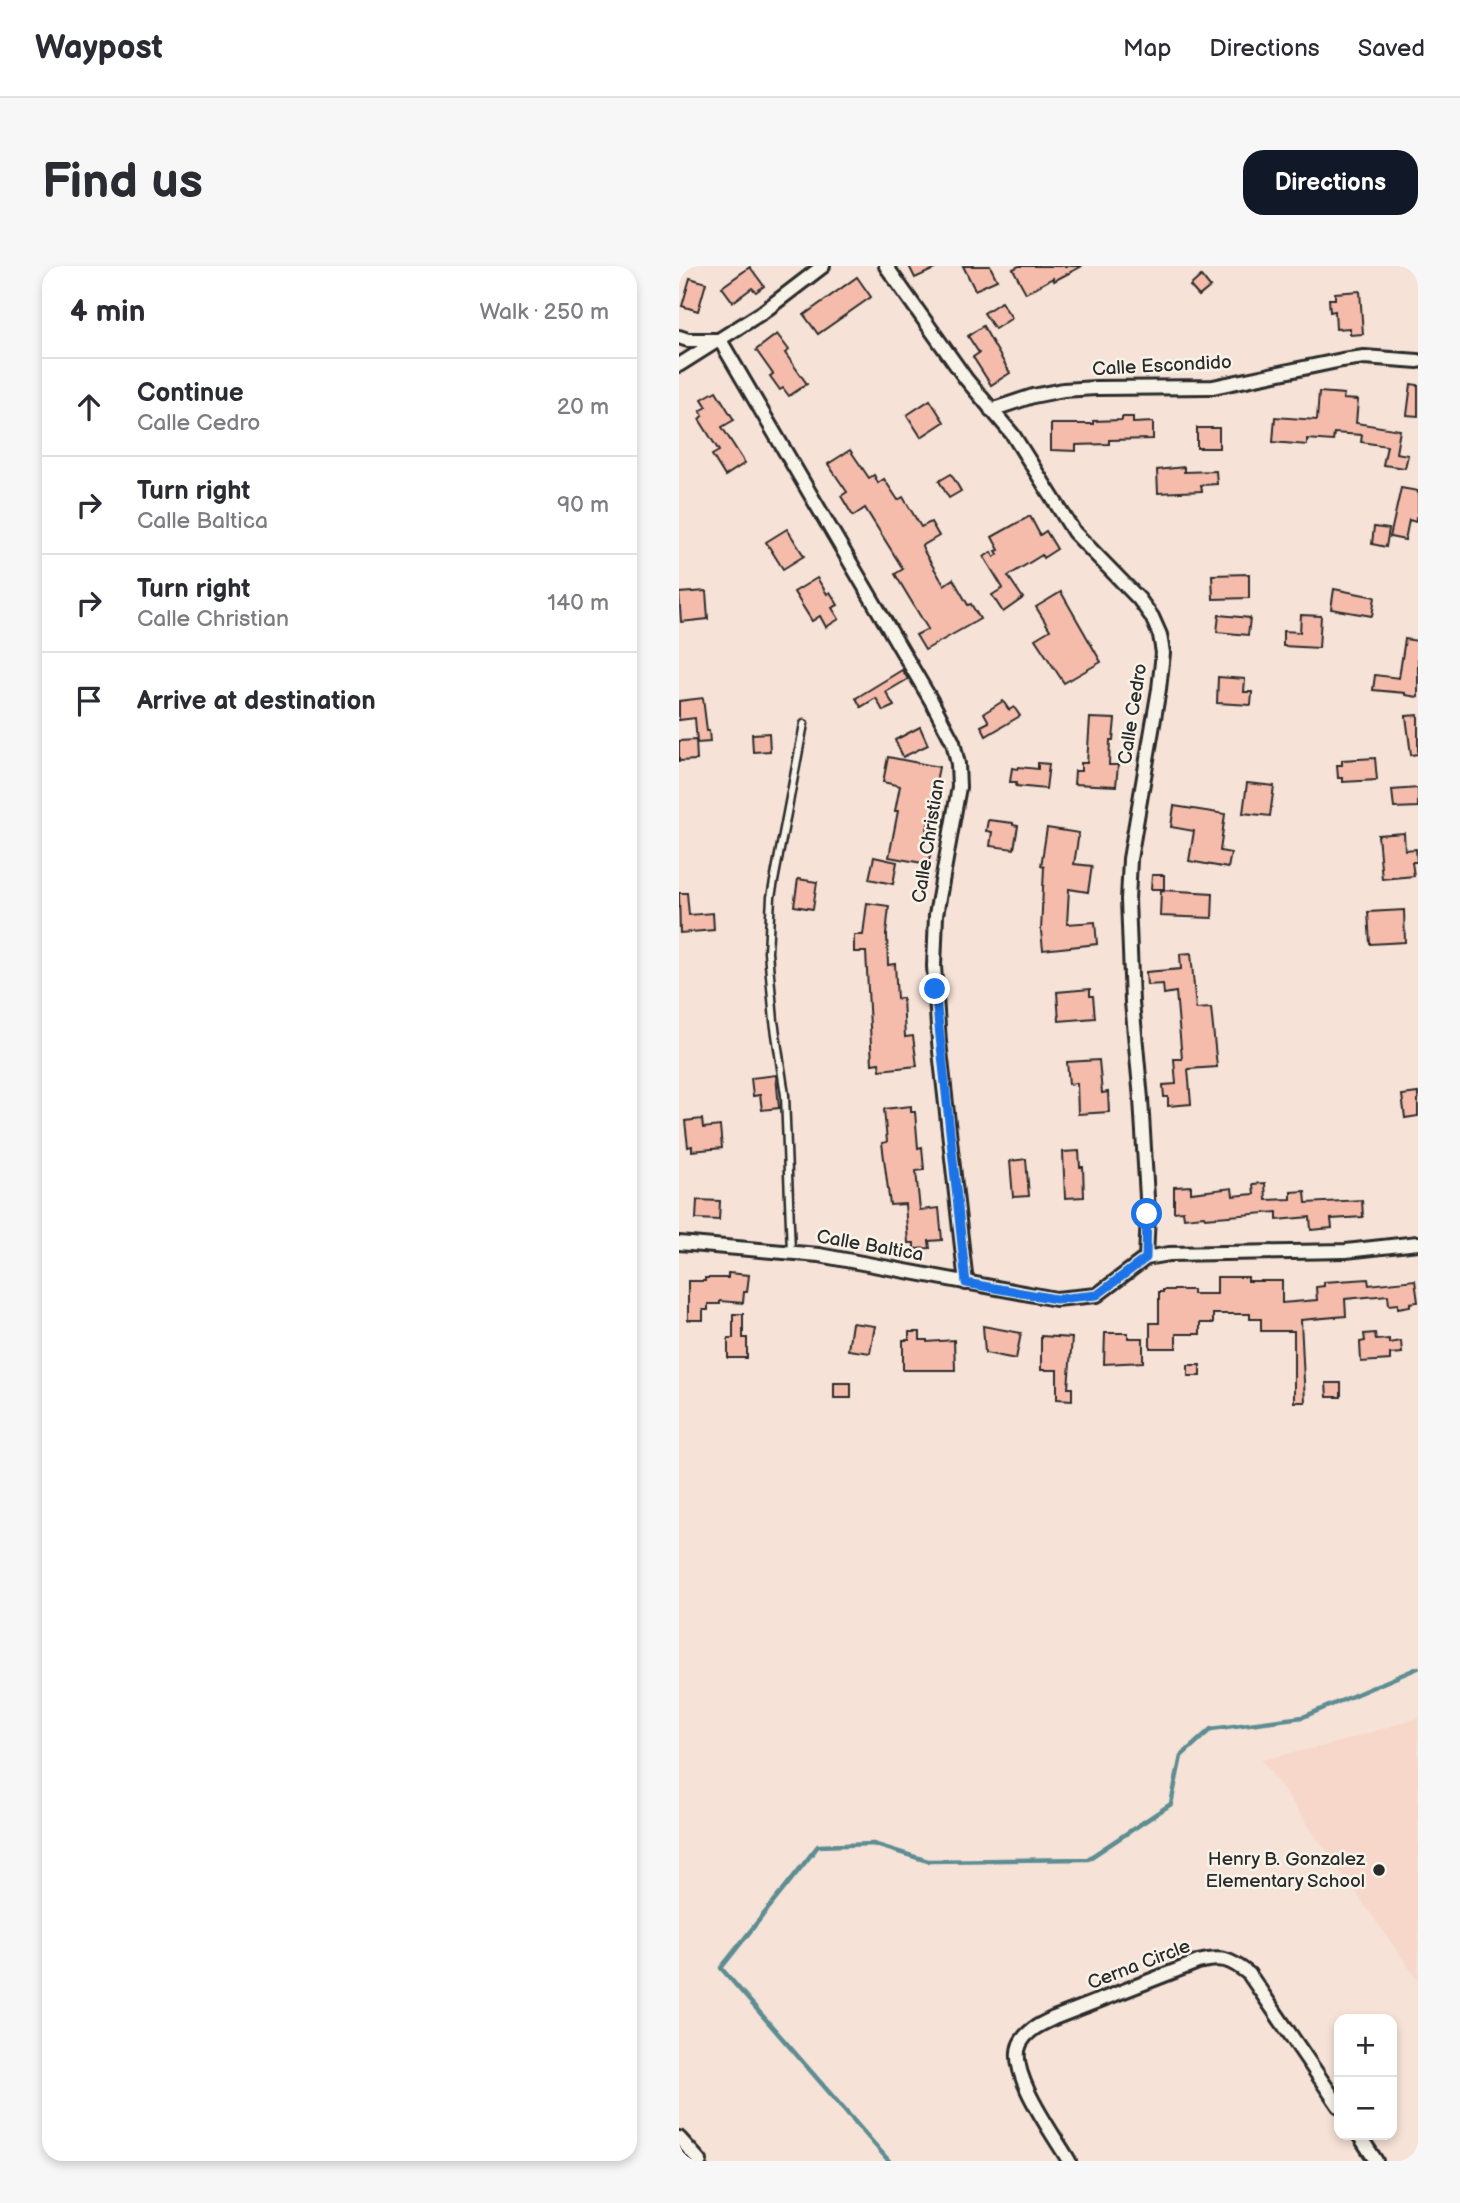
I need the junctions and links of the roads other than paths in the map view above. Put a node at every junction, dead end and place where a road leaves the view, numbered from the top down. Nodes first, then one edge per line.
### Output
1 (823, 266) edge
2 (886, 266) edge
3 (679, 338) edge
4 (720, 340) junction
5 (1418, 361) edge
6 (679, 365) edge
7 (991, 410) junction
8 (804, 724) dead end
9 (1418, 1243) edge
10 (679, 1244) edge
11 (791, 1252) junction
12 (1146, 1258) junction
13 (966, 1283) junction
14 (1334, 2099) edge
15 (679, 2138) edge
16 (1362, 2140) edge
17 (700, 2161) edge
18 (1069, 2161) edge
19 (1376, 2161) edge

1 - 4 street
2 - 7 street, Calle Cedro
3 - 4 street
4 - 6 street
4 - 13 street, Calle Christian
5 - 7 street, Calle Escondido
7 - 12 street, Calle Cedro
8 - 11 lane
9 - 12 street, Calle Baltica
10 - 11 street, Calle Baltica
11 - 13 street, Calle Baltica
12 - 13 street, Calle Baltica
14 - 18 street, Cerna Circle
15 - 17 street
16 - 19 street

